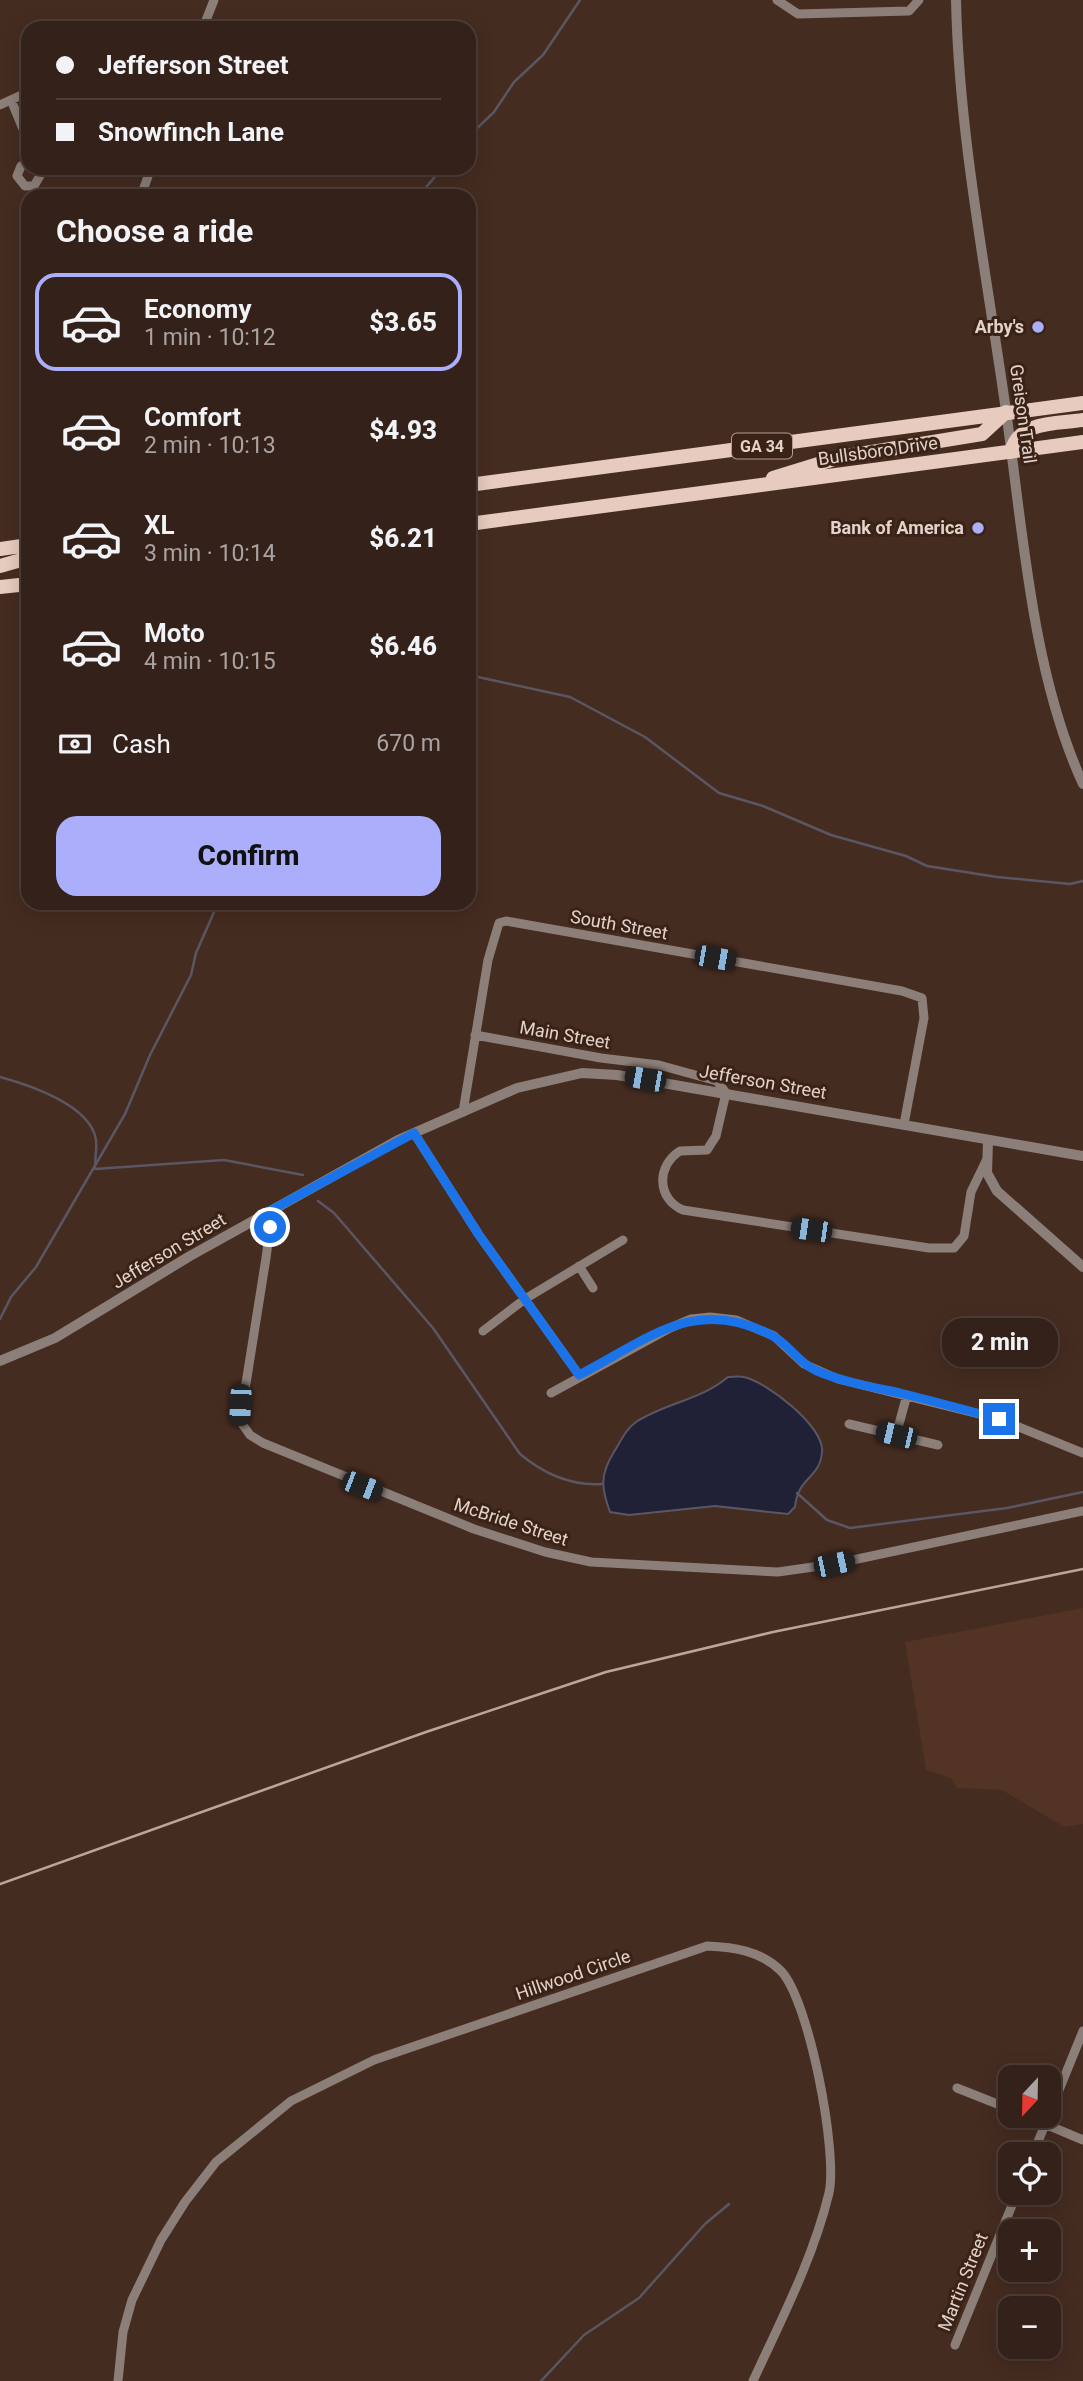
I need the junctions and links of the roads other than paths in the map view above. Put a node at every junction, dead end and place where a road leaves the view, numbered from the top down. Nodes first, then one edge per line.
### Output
1 (214, 0) edge
2 (777, 0) edge
3 (919, 0) edge
4 (956, 0) edge
5 (206, 21) edge
6 (21, 95) edge
7 (10, 100) junction
8 (0, 105) edge
9 (21, 125) edge
10 (21, 166) edge
11 (39, 175) edge
12 (1083, 403) edge
13 (1006, 412) junction
14 (1083, 420) edge
15 (1083, 442) edge
16 (1011, 452) junction
17 (476, 484) edge
18 (746, 488) junction
19 (476, 523) edge
20 (21, 546) edge
21 (0, 549) edge
22 (21, 560) edge
23 (0, 566) edge
24 (21, 585) edge
25 (0, 587) edge
26 (1083, 784) edge
27 (475, 1035) junction
28 (726, 1093) junction
29 (463, 1112) junction
30 (904, 1124) junction
31 (414, 1133) junction
32 (988, 1141) junction
33 (1083, 1156) edge
34 (986, 1161) junction
35 (266, 1213) junction
36 (623, 1240) dead end
37 (579, 1266) junction
38 (1083, 1266) edge
39 (593, 1288) dead end
40 (525, 1299) junction
41 (483, 1331) dead end
42 (0, 1361) edge
43 (579, 1375) junction
44 (551, 1393) dead end
45 (907, 1395) junction
46 (849, 1424) dead end
47 (896, 1435) junction
48 (938, 1445) dead end
49 (1083, 1453) edge
50 (1083, 1511) edge
51 (1083, 2031) edge
52 (1061, 2085) edge
53 (957, 2088) dead end
54 (998, 2104) edge
55 (1054, 2128) edge
56 (1083, 2140) edge
57 (1012, 2205) edge
58 (955, 2345) dead end
59 (118, 2381) edge
60 (753, 2381) edge

1 - 5 street
2 - 3 street
4 - 13 street, Greison Trail
6 - 7 street
7 - 8 street
7 - 9 street
10 - 11 street
12 - 13 main road, Bullsboro Drive / GA 34
13 - 16 street, Greison Trail
13 - 17 main road, Bullsboro Drive / GA 34
13 - 18 main road
14 - 16 main road
15 - 16 main road, Bullsboro Drive / GA 34
16 - 18 main road, Bullsboro Drive / GA 34
16 - 26 street, Greison Trail
18 - 19 main road, Bullsboro Drive / GA 34
20 - 21 main road
22 - 23 main road
24 - 25 main road
27 - 28 street, Main Street
27 - 29 street, South Street
27 - 30 street, South Street
28 - 29 street, Jefferson Street
28 - 30 street, Jefferson Street
28 - 34 street
29 - 31 street, Jefferson Street
30 - 32 street, Jefferson Street
31 - 35 street, Jefferson Street
31 - 40 street
32 - 33 street, Jefferson Street
32 - 34 street
34 - 38 street
35 - 42 street, Jefferson Street
35 - 50 street, McBride Street
36 - 37 street
37 - 39 street
37 - 40 street
40 - 41 street
40 - 43 street
43 - 44 street
43 - 45 street
45 - 47 street
45 - 49 street
46 - 47 street
47 - 48 street
51 - 52 street
53 - 54 street
55 - 56 street
57 - 58 street, Martin Street
59 - 60 street, Hillwood Circle

